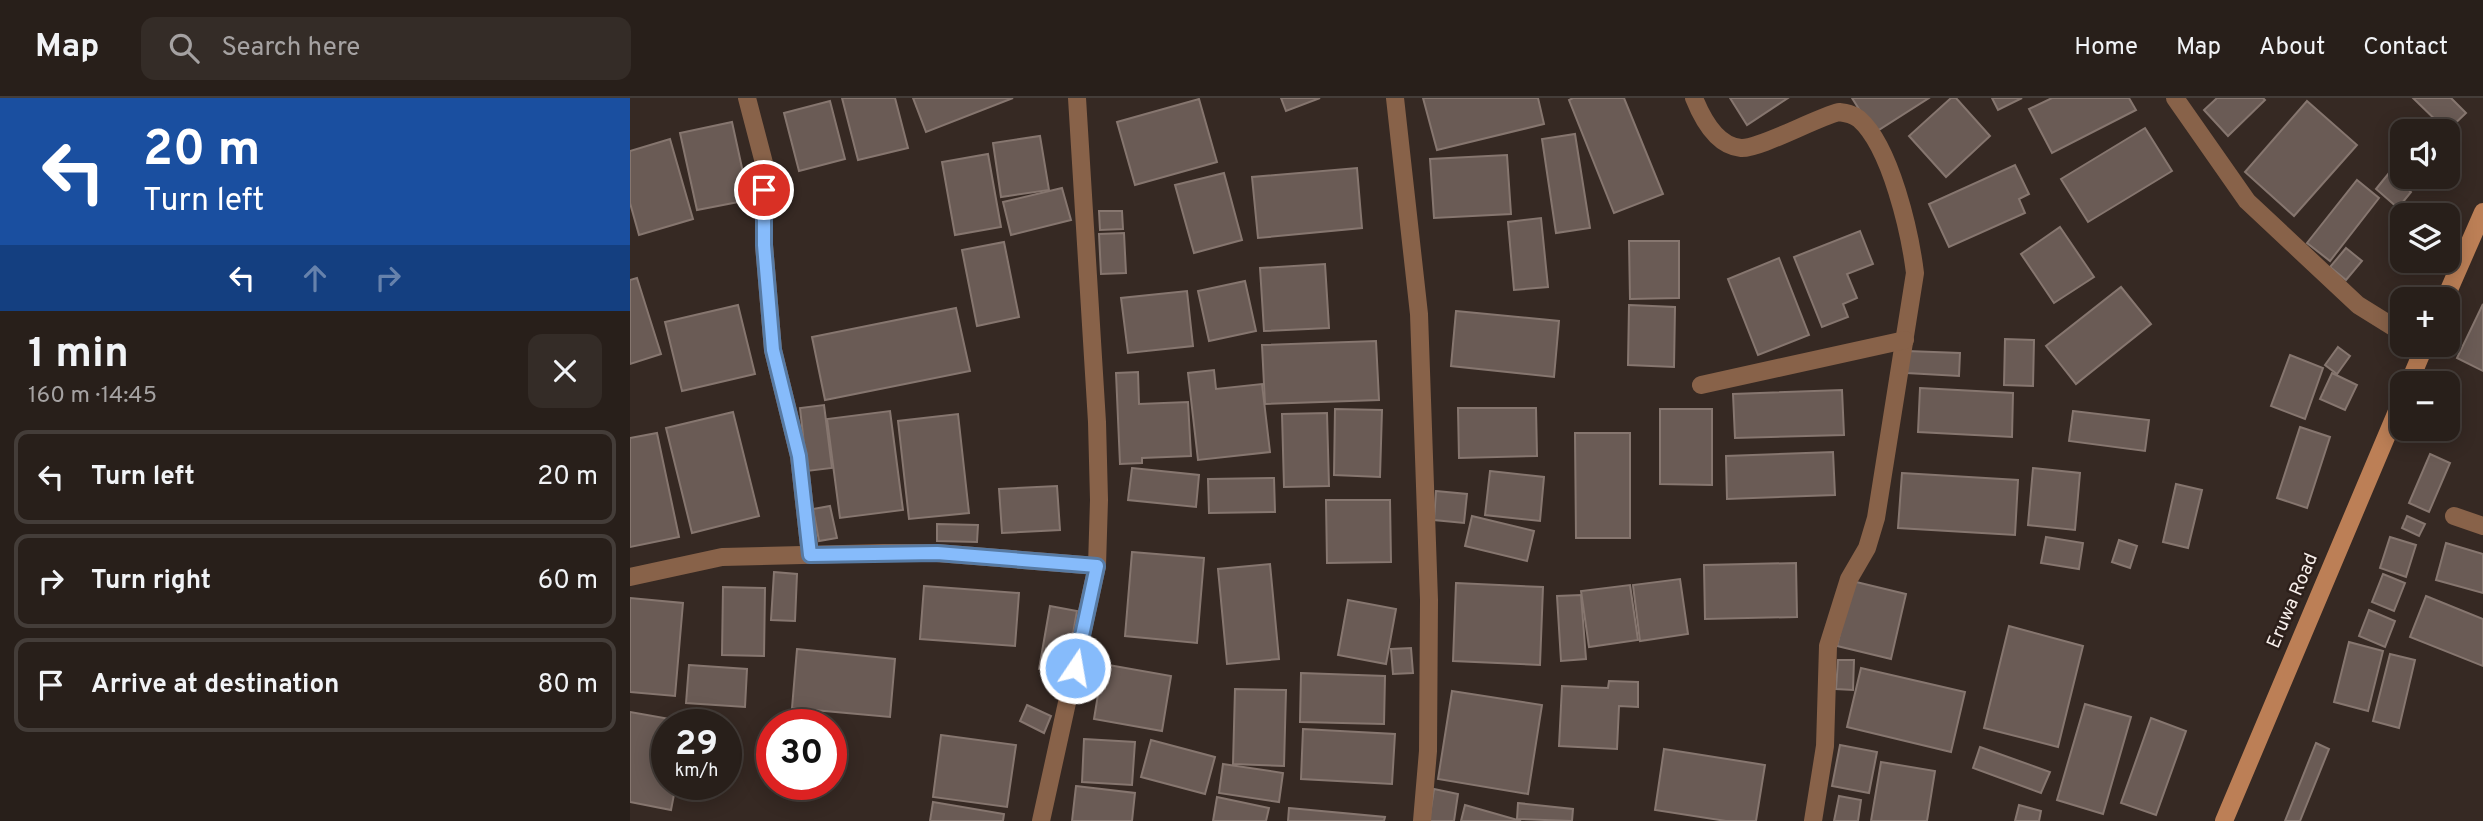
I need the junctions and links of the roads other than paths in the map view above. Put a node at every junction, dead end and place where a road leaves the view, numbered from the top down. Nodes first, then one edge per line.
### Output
1 (747, 98) edge
2 (1077, 98) edge
3 (1395, 98) edge
4 (1694, 98) edge
5 (2175, 98) edge
6 (2483, 212) edge
7 (2450, 287) edge
8 (2390, 325) edge
9 (1905, 340) junction
10 (1701, 385) dead end
11 (2390, 428) edge
12 (2455, 516) dead end
13 (2483, 526) edge
14 (810, 555) junction
15 (1097, 566) junction
16 (630, 577) edge
17 (1041, 821) edge
18 (1422, 821) edge
19 (1813, 821) edge
20 (2224, 821) edge

1 - 14 street
2 - 15 street
3 - 18 street
4 - 9 street
5 - 8 street
6 - 7 main road
9 - 10 street
9 - 19 street
11 - 20 main road, Eruwa Road
12 - 13 street
14 - 15 street
14 - 16 street
15 - 17 street

